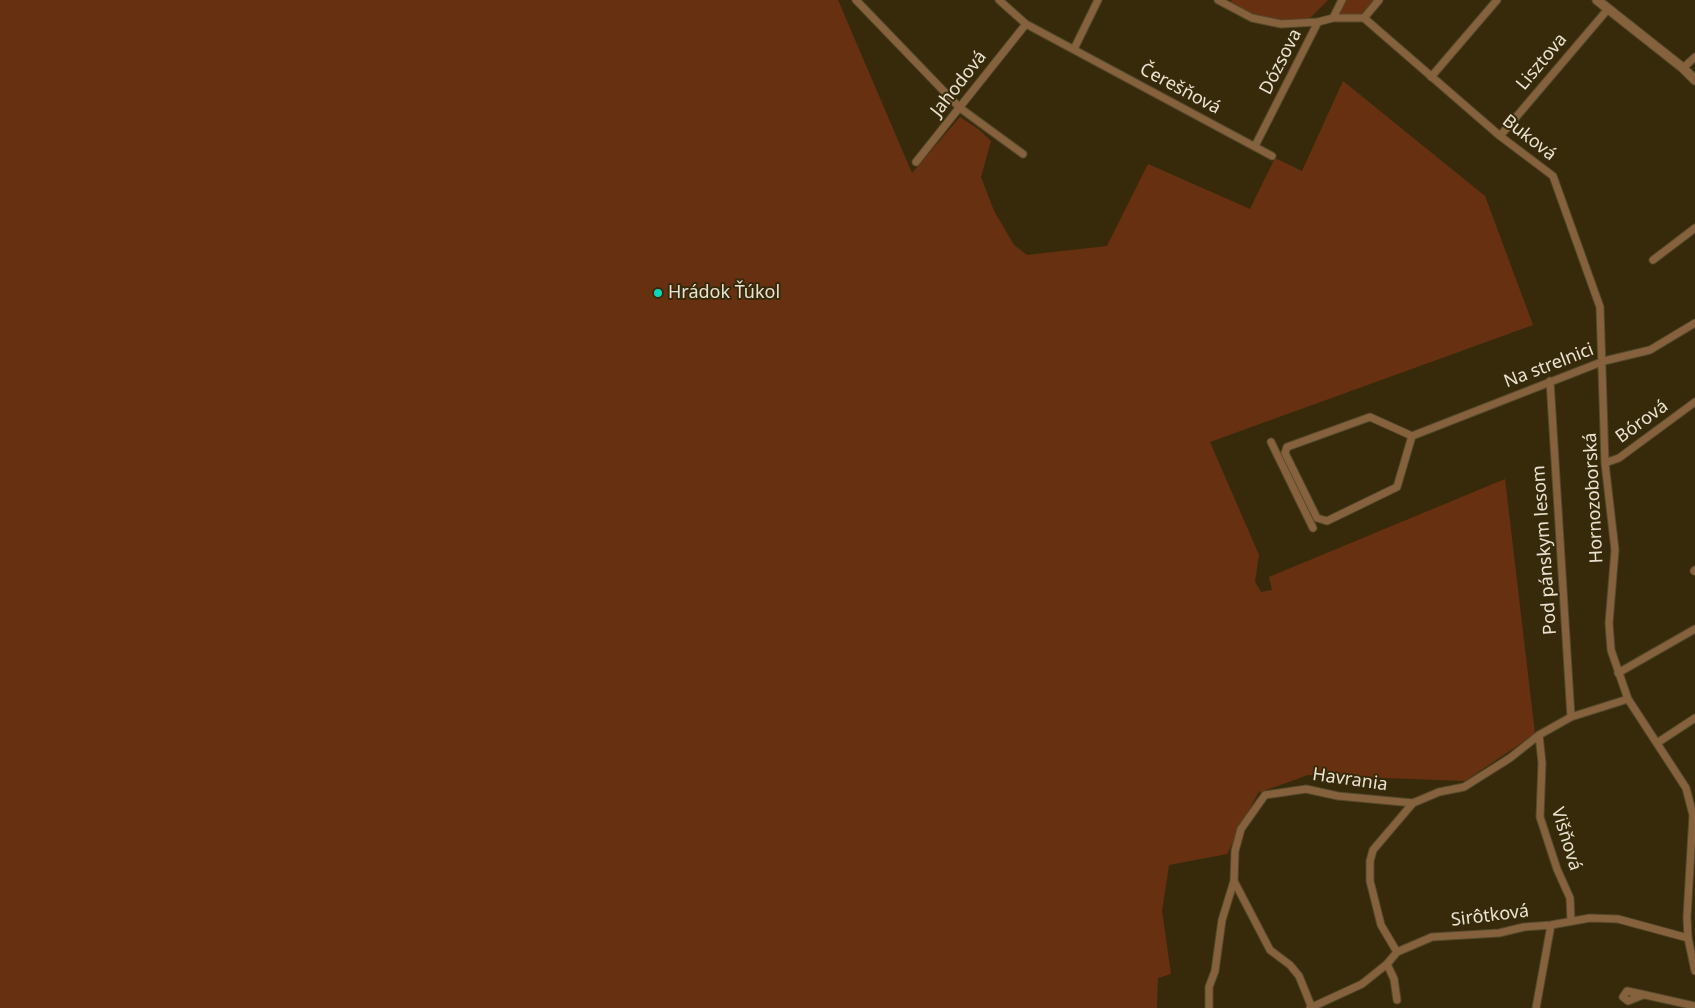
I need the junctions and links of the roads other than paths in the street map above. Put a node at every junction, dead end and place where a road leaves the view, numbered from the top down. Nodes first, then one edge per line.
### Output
1 (856, 0) edge
2 (999, 0) edge
3 (1098, 0) edge
4 (1218, 0) edge
5 (1342, 0) edge
6 (1379, 0) edge
7 (1497, 0) edge
8 (1597, 0) edge
9 (1608, 9) junction
10 (1333, 18) junction
11 (1364, 18) junction
12 (1318, 22) junction
13 (1026, 24) junction
14 (1074, 49) junction
15 (1695, 57) edge
16 (1683, 68) junction
17 (1431, 77) junction
18 (1695, 80) edge
19 (960, 108) junction
20 (1500, 136) junction
21 (1255, 146) junction
22 (1023, 154) dead end
23 (1272, 156) dead end
24 (916, 162) dead end
25 (1695, 228) edge
26 (1653, 260) dead end
27 (1695, 323) edge
28 (1604, 361) junction
29 (1550, 381) junction
30 (1695, 402) edge
31 (1412, 436) junction
32 (1271, 442) dead end
33 (1606, 463) junction
34 (1289, 470) junction
35 (1305, 502) junction
36 (1313, 528) dead end
37 (1695, 629) edge
38 (1618, 673) junction
39 (1628, 699) junction
40 (1571, 717) junction
41 (1695, 718) edge
42 (1539, 735) junction
43 (1657, 743) junction
44 (1414, 803) junction
45 (1234, 881) junction
46 (1571, 921) junction
47 (1551, 925) junction
48 (1688, 938) junction
49 (1397, 952) junction
50 (1387, 964) junction
51 (1695, 971) edge
52 (1644, 995) dead end
53 (1397, 1000) dead end
54 (1695, 1006) edge
55 (1209, 1008) edge
56 (1311, 1008) edge
57 (1536, 1008) edge

1 - 19 street
2 - 13 street, Čerešňová
3 - 14 street
4 - 12 street
5 - 10 street
6 - 11 street
7 - 17 street
8 - 9 street
9 - 16 street
9 - 20 street, Lisztova
10 - 11 street
10 - 12 street, Dózsova
11 - 17 street, Buková
12 - 21 street, Dózsova
13 - 14 street, Čerešňová
13 - 19 street, Jahodová
14 - 21 street, Čerešňová
15 - 16 street
16 - 18 street
17 - 20 street, Buková
19 - 22 street
19 - 24 street, Jahodová
20 - 28 street, Buková
21 - 23 street, Čerešňová
25 - 26 street
27 - 28 street, Na strelnici
28 - 29 street, Na strelnici
28 - 33 street, Hornozoborská
29 - 31 street, Na strelnici
29 - 40 street, Pod pánskym lesom
30 - 33 street, Bórová
31 - 34 street
31 - 35 street
32 - 34 street
33 - 38 street, Hornozoborská
34 - 35 street
35 - 36 street
37 - 38 street
38 - 39 street, Hornozoborská
39 - 40 street, Havrania
39 - 43 street, Hornozoborská
40 - 42 street, Havrania
41 - 43 street
42 - 44 street, Havrania
42 - 46 street, Višňová
43 - 48 street, Hornozoborská
44 - 45 street, Havrania
44 - 49 street
45 - 55 street, Havrania
45 - 56 street
46 - 47 street, Sirôtková
46 - 48 street, Sirôtková
47 - 49 street, Sirôtková
47 - 57 street
48 - 51 street, Hornozoborská
49 - 50 street, Sirôtková
50 - 53 street
50 - 56 street, Sirôtková
52 - 54 street

